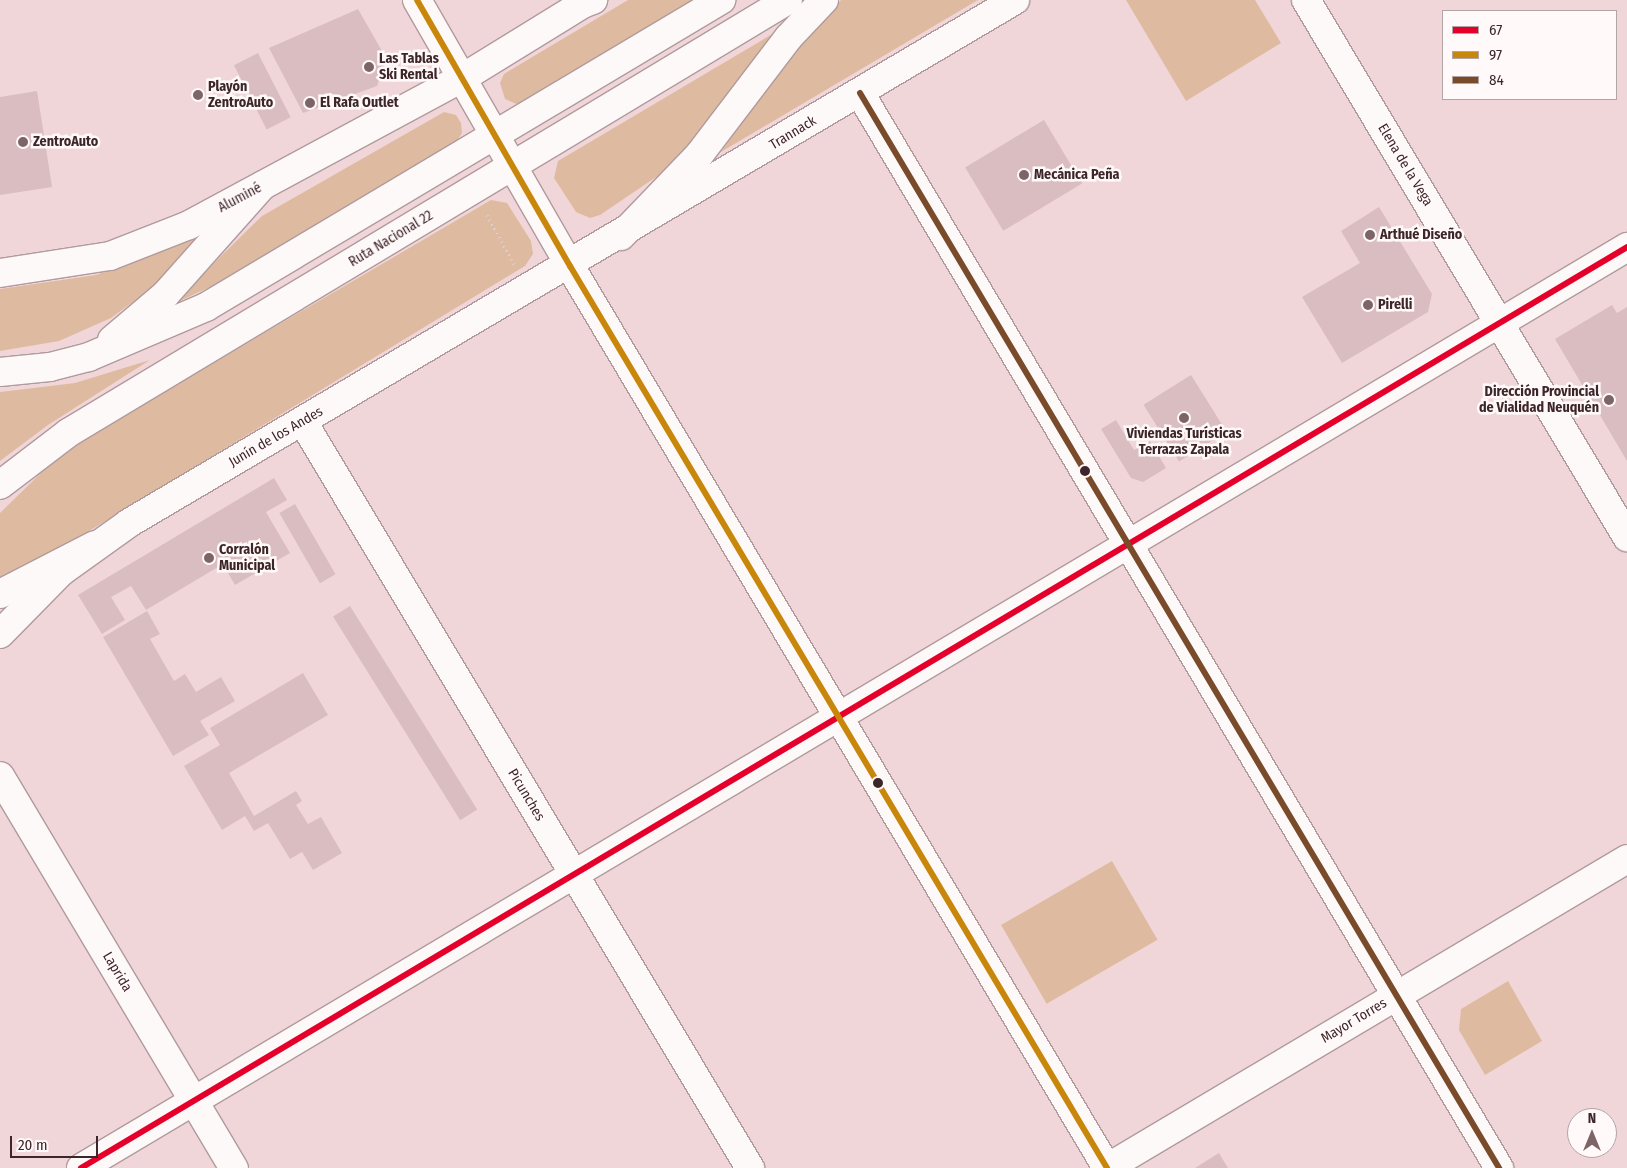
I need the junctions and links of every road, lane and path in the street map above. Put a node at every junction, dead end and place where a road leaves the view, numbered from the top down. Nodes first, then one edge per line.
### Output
1 (418, 0) edge
2 (721, 0) edge
3 (788, 0) edge
4 (824, 0) edge
5 (1015, 0) edge
6 (1306, 0) edge
7 (588, 1) edge
8 (464, 77) junction
9 (860, 93) junction
10 (496, 135) junction
11 (513, 165) junction
12 (262, 186) junction
13 (482, 206) dead end
14 (621, 236) junction
15 (1627, 247) edge
16 (570, 266) junction
17 (518, 271) dead end
18 (0, 273) edge
19 (1499, 323) junction
20 (89, 357) junction
21 (0, 372) edge
22 (303, 422) junction
23 (0, 485) edge
24 (1627, 536) edge
25 (1129, 544) junction
26 (95, 545) junction
27 (0, 594) edge
28 (0, 634) edge
29 (839, 718) junction
30 (0, 776) edge
31 (1627, 859) edge
32 (574, 874) junction
33 (1397, 996) junction
34 (194, 1101) junction
35 (81, 1168) edge
36 (234, 1168) edge
37 (750, 1168) edge
38 (1107, 1168) edge
39 (1499, 1168) edge

1 - 8 street
2 - 10 street
3 - 11 street, Ruta Nacional 22
4 - 14 street
5 - 9 street, Trannack
6 - 19 street, Elena de la Vega
7 - 8 street, Aluminé
8 - 10 street
8 - 12 street, Aluminé
9 - 14 street, Trannack
9 - 25 street
10 - 11 street
10 - 20 street
11 - 16 street
11 - 23 street, Ruta Nacional 22
12 - 18 street, Aluminé
12 - 20 street
13 - 17 path
14 - 16 street, Trannack
15 - 19 street
16 - 22 street, Junín de los Andes
16 - 29 street
19 - 24 street, Elena de la Vega
19 - 25 street
20 - 21 street
22 - 26 street, Junín de los Andes
22 - 32 street, Picunches
25 - 29 street
25 - 33 street
26 - 27 street
26 - 28 street, Junín de los Andes
29 - 32 street
29 - 38 street
30 - 34 street, Laprida
31 - 33 street, Mayor Torres
32 - 34 street
32 - 37 street, Picunches
33 - 38 street, Mayor Torres
33 - 39 street
34 - 35 street
34 - 36 street, Laprida

